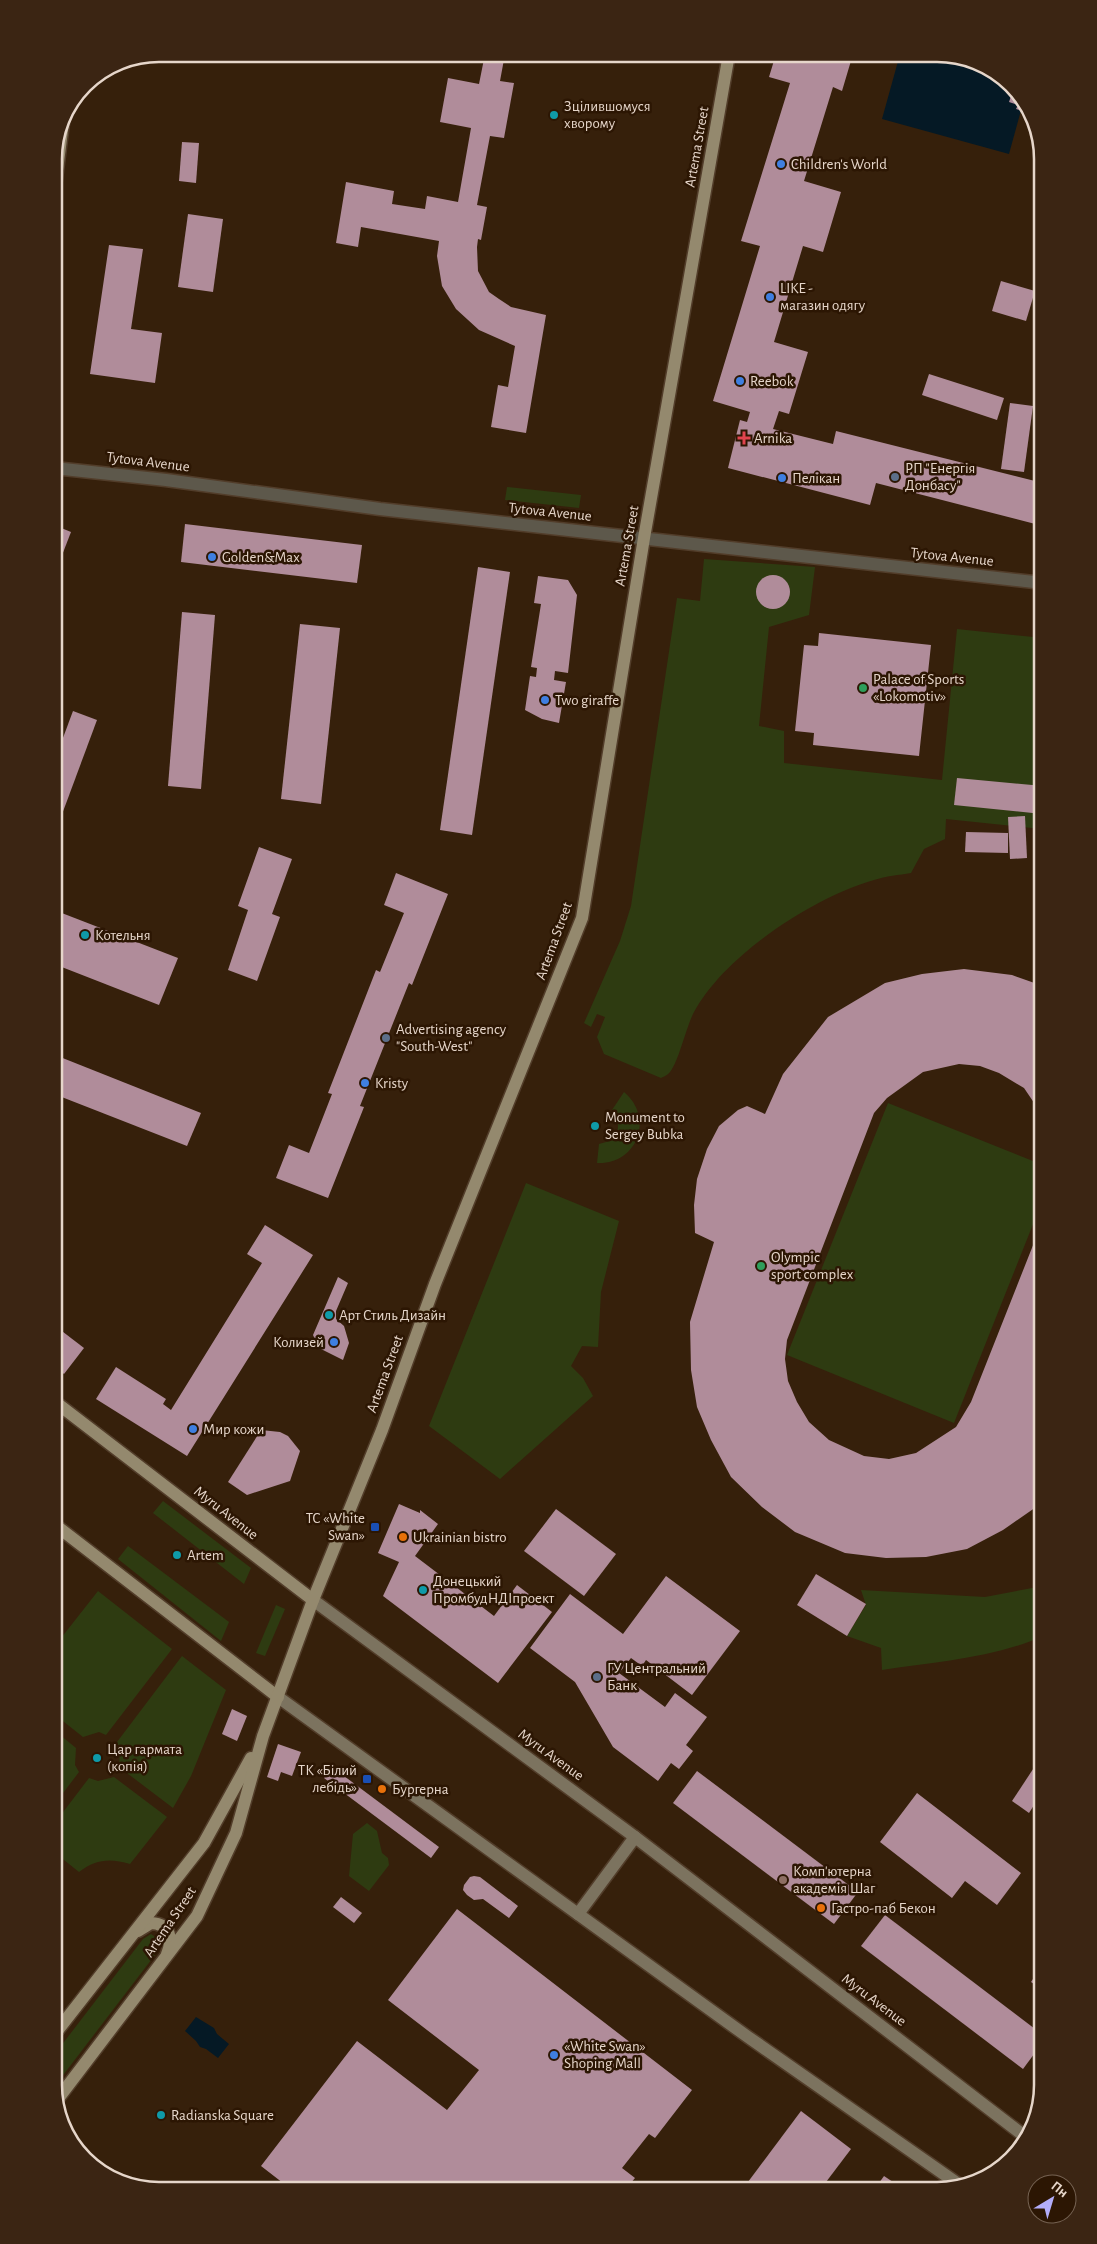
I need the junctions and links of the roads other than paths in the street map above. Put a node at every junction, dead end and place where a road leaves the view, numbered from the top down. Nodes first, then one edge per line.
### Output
1 (727, 63) edge
2 (63, 469) edge
3 (644, 538) junction
4 (1034, 581) edge
5 (62, 1407) edge
6 (62, 1530) edge
7 (313, 1600) junction
8 (278, 1697) junction
9 (263, 1736) junction
10 (635, 1837) junction
11 (578, 1914) junction
12 (128, 1939) junction
13 (161, 1966) junction
14 (62, 2025) edge
15 (63, 2093) edge
16 (1021, 2133) edge
17 (953, 2180) edge

1 - 3 main road, Artema Street
2 - 3 street, Tytova Avenue
3 - 4 street, Tytova Avenue
3 - 7 main road, Artema Street
5 - 7 main road, Myru Avenue
6 - 8 main road
7 - 8 main road, Artema Street
7 - 10 main road, Myru Avenue
8 - 9 main road, Artema Street
8 - 11 main road
9 - 12 main road, Artema Street
9 - 13 main road, Artema Street
10 - 11 main road
10 - 16 main road, Myru Avenue
11 - 17 main road
12 - 13 main road
12 - 14 main road, Artema Street
13 - 15 main road, Artema Street

